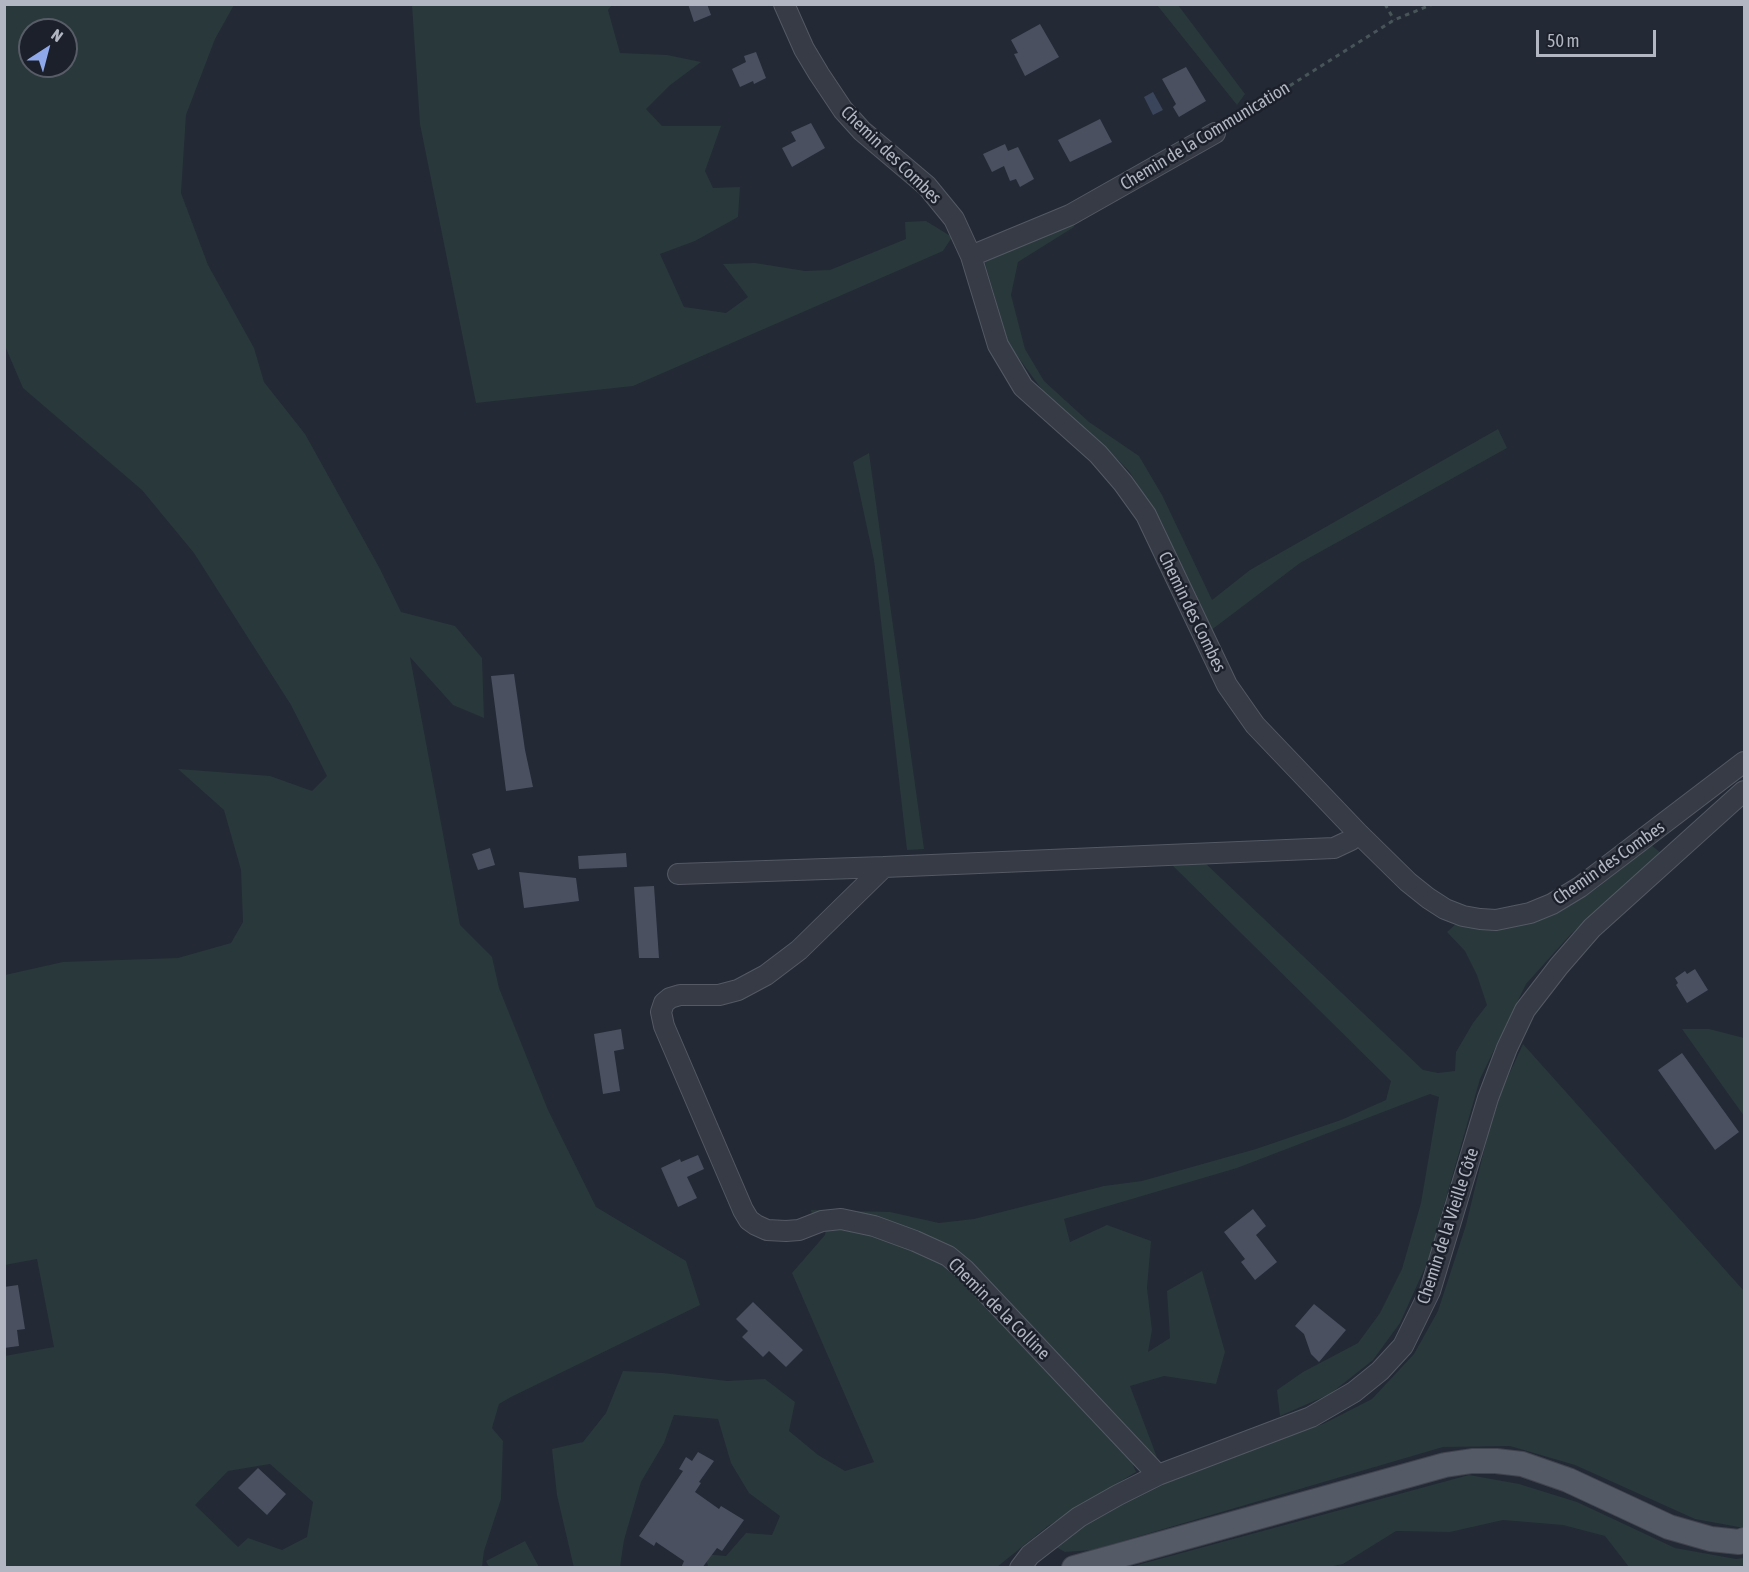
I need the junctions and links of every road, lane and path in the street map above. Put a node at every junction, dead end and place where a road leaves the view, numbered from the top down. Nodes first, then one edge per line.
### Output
1 (784, 4) edge
2 (1385, 4) edge
3 (1433, 4) edge
4 (1394, 20) junction
5 (1215, 134) joint
6 (972, 256) junction
7 (1744, 762) edge
8 (1744, 791) edge
9 (1358, 833) junction
10 (884, 867) junction
11 (678, 874) dead end
12 (1158, 1475) junction
13 (1744, 1540) edge
14 (1020, 1568) edge
15 (1074, 1568) edge

1 - 6 street, Chemin des Combes
2 - 4 path
3 - 4 path, Chemin de la Communication
4 - 5 path, Chemin de la Communication
5 - 6 street, Chemin de la Communication
6 - 9 street, Chemin des Combes
7 - 9 street, Chemin des Combes
8 - 12 street, Chemin de la Vieille Côte
9 - 10 street
10 - 11 street
10 - 12 street, Chemin de la Colline
12 - 14 street, Chemin de la Vieille Côte
13 - 15 main road

